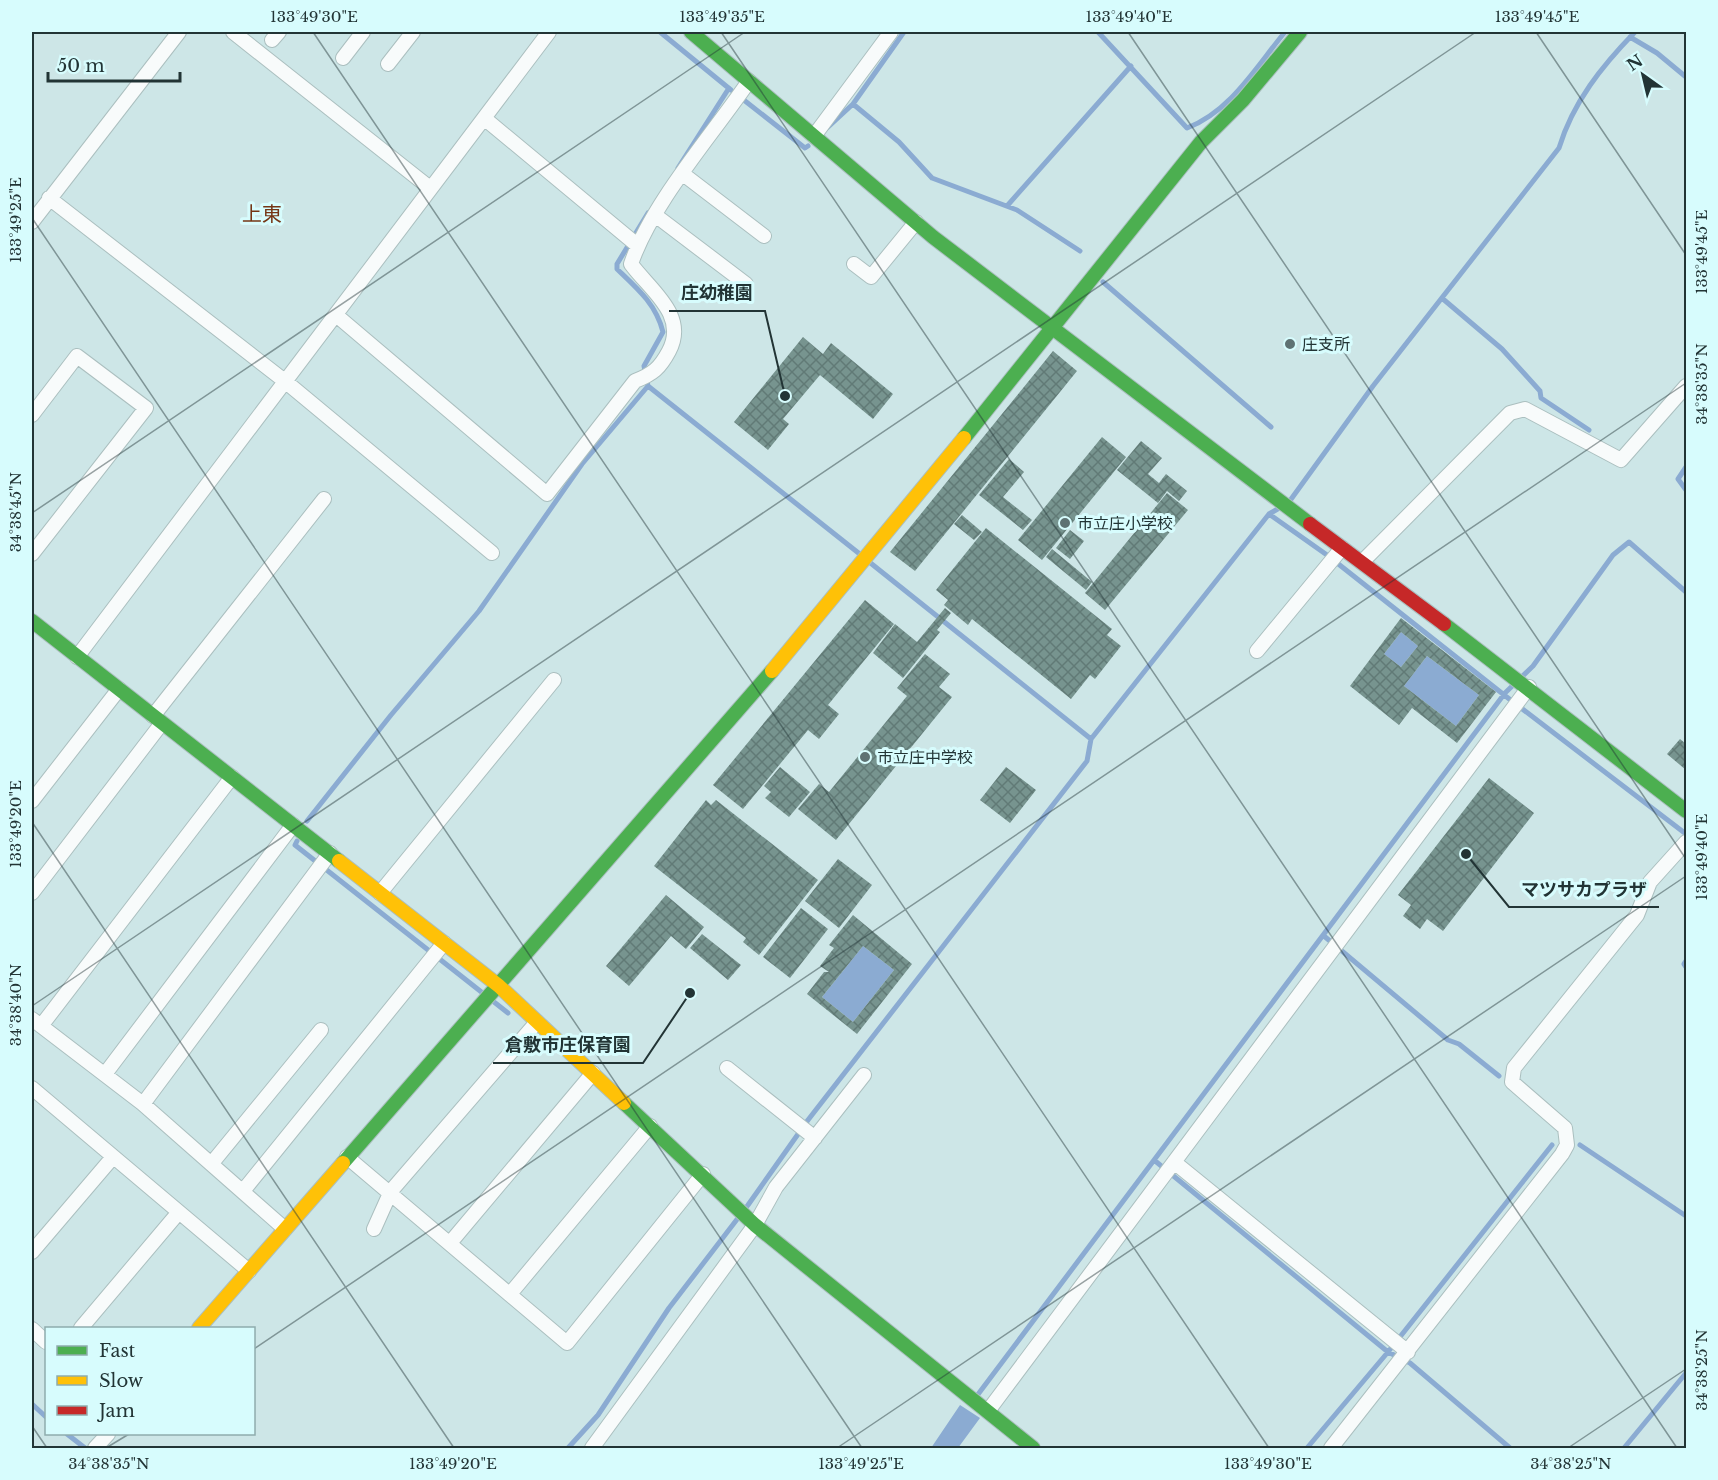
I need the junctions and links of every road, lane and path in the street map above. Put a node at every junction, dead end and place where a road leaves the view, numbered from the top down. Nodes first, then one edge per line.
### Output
1 (179, 32) edge
2 (233, 32) edge
3 (363, 32) edge
4 (413, 32) edge
5 (549, 32) edge
6 (691, 32) edge
7 (891, 32) edge
8 (1300, 32) edge
9 (343, 58) dead end
10 (388, 64) dead end
11 (742, 92) junction
12 (484, 118) junction
13 (814, 136) junction
14 (683, 174) junction
15 (430, 188) junction
16 (49, 198) junction
17 (655, 215) junction
18 (32, 222) edge
19 (916, 222) junction
20 (764, 236) dead end
21 (633, 241) junction
22 (854, 264) dead end
23 (746, 284) dead end
24 (336, 315) junction
25 (1053, 329) junction
26 (286, 382) junction
27 (1686, 386) edge
28 (32, 415) edge
29 (324, 499) dead end
30 (492, 553) dead end
31 (32, 554) edge
32 (1336, 556) junction
33 (1362, 562) junction
34 (32, 621) edge
35 (1257, 651) dead end
36 (77, 657) junction
37 (554, 680) dead end
38 (1522, 681) junction
39 (119, 689) junction
40 (157, 719) junction
41 (232, 777) junction
42 (32, 801) edge
43 (1686, 811) edge
44 (293, 825) junction
45 (1686, 843) edge
46 (323, 862) junction
47 (32, 893) edge
48 (380, 893) junction
49 (438, 951) junction
50 (492, 994) junction
51 (36, 1022) edge
52 (537, 1022) junction
53 (321, 1030) dead end
54 (727, 1068) dead end
55 (593, 1073) junction
56 (105, 1074) junction
57 (864, 1075) dead end
58 (32, 1088) edge
59 (143, 1104) junction
60 (650, 1126) junction
61 (812, 1136) junction
62 (113, 1157) junction
63 (347, 1157) junction
64 (212, 1163) junction
65 (1170, 1168) junction
66 (703, 1174) junction
67 (243, 1191) junction
68 (391, 1191) junction
69 (179, 1212) junction
70 (750, 1221) junction
71 (285, 1229) junction
72 (374, 1229) dead end
73 (450, 1243) junction
74 (32, 1252) edge
75 (249, 1271) junction
76 (510, 1294) junction
77 (83, 1327) edge
78 (201, 1327) edge
79 (32, 1329) edge
80 (45, 1341) edge
81 (1400, 1350) junction
82 (979, 1404) junction
83 (107, 1435) edge
84 (95, 1448) edge
85 (591, 1449) edge
86 (1033, 1449) edge
87 (1331, 1449) edge

1 - 16 street
2 - 15 street
3 - 9 street
4 - 10 street
5 - 12 street
6 - 11 street
7 - 13 street
8 - 25 street
11 - 13 street
11 - 14 street
12 - 15 street
12 - 21 street
13 - 19 street
14 - 17 street
14 - 20 street
15 - 24 street
16 - 18 street
16 - 26 street
17 - 21 street
17 - 23 street
19 - 22 street
19 - 25 street
21 - 24 street
24 - 26 street
25 - 32 street
25 - 50 street
26 - 30 street
26 - 36 street
27 - 33 street
28 - 31 street
29 - 40 street
32 - 33 street
32 - 35 street
33 - 38 street
34 - 36 street
36 - 39 street
37 - 48 street
38 - 43 street
38 - 65 street
39 - 40 street
39 - 42 street
40 - 41 street
40 - 47 street
41 - 44 street
41 - 51 street
44 - 46 street
44 - 56 street
45 - 81 street
46 - 48 street
46 - 59 street
48 - 49 street
49 - 50 street
49 - 67 street
50 - 52 street
50 - 63 street
51 - 56 street
52 - 55 street
52 - 68 street
53 - 64 street
54 - 61 street
55 - 60 street
55 - 73 street
56 - 59 street
57 - 61 street
58 - 62 street
59 - 64 street
60 - 66 street
60 - 76 street
61 - 70 street
62 - 69 street
62 - 74 street
63 - 68 street
63 - 71 street
64 - 67 street
65 - 81 street
65 - 82 street
66 - 70 street
66 - 76 street
67 - 71 street
68 - 72 street
68 - 73 street
69 - 75 street
69 - 77 street
70 - 82 street
70 - 85 street
71 - 75 street
73 - 76 street
75 - 78 street
79 - 80 street
81 - 87 street
82 - 86 street
83 - 84 street

